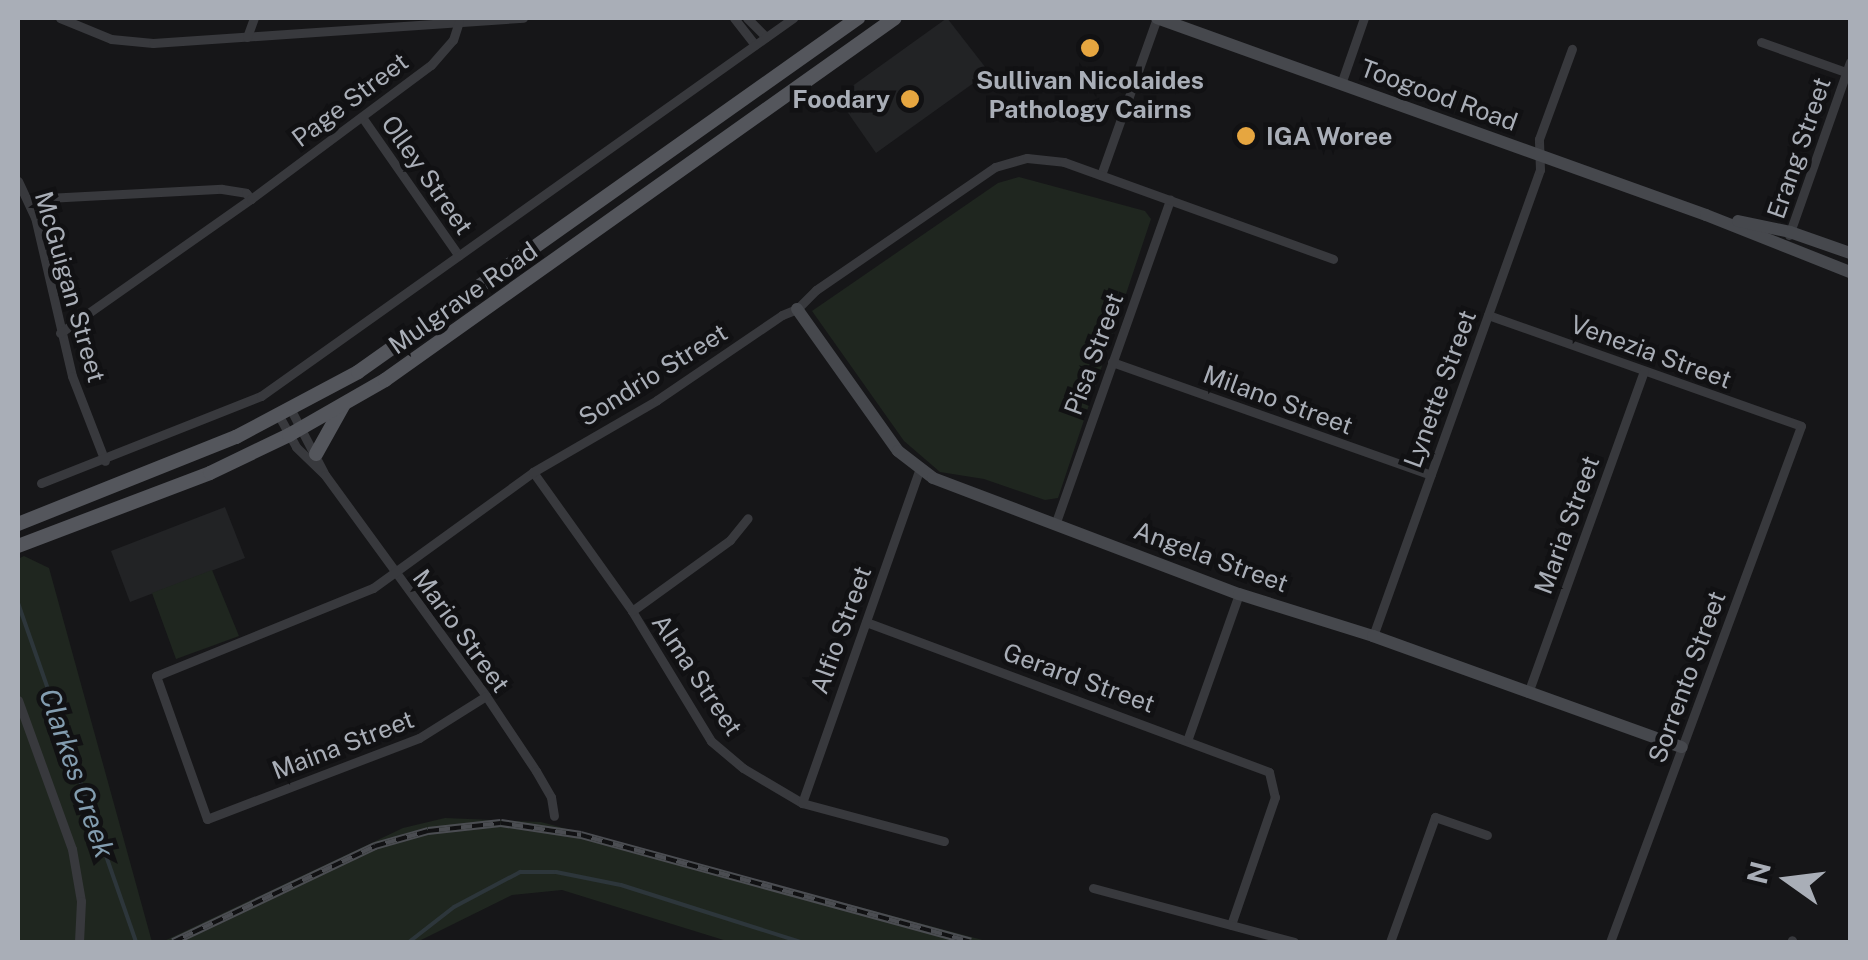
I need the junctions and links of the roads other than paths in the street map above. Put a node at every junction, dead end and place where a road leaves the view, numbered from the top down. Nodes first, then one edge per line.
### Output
1 (60, 18) edge
2 (254, 18) edge
3 (523, 18) edge
4 (734, 18) edge
5 (748, 18) edge
6 (794, 18) edge
7 (858, 18) edge
8 (895, 18) edge
9 (1157, 18) edge
10 (1364, 18) edge
11 (80, 22) edge
12 (460, 22) junction
13 (248, 37) junction
14 (766, 37) junction
15 (1761, 42) dead end
16 (755, 46) junction
17 (1572, 48) dead end
18 (1849, 70) edge
19 (1340, 84) junction
20 (362, 117) junction
21 (1539, 155) junction
22 (1100, 176) junction
23 (18, 181) edge
24 (28, 199) junction
25 (251, 199) junction
26 (1170, 200) junction
27 (1706, 215) junction
28 (1790, 232) junction
29 (1785, 247) junction
30 (1850, 253) edge
31 (459, 256) junction
32 (1333, 259) dead end
33 (1850, 272) edge
34 (798, 309) junction
35 (1488, 315) junction
36 (60, 333) junction
37 (1112, 362) junction
38 (1644, 370) junction
39 (344, 404) junction
40 (285, 413) junction
41 (1801, 426) joint
42 (295, 432) junction
43 (316, 454) junction
44 (106, 460) junction
45 (919, 471) junction
46 (533, 472) junction
47 (324, 475) junction
48 (1431, 476) junction
49 (41, 484) dead end
50 (748, 518) dead end
51 (1056, 522) junction
52 (18, 524) edge
53 (18, 546) edge
54 (394, 574) junction
55 (1239, 594) junction
56 (632, 611) junction
57 (866, 622) junction
58 (1373, 636) junction
59 (1528, 692) junction
60 (486, 696) junction
61 (18, 700) edge
62 (1188, 738) junction
63 (1682, 748) junction
64 (802, 803) junction
65 (554, 816) dead end
66 (207, 819) joint
67 (1488, 834) dead end
68 (944, 841) dead end
69 (1093, 888) dead end
70 (1230, 925) junction
71 (80, 942) edge
72 (1294, 942) edge
73 (1390, 942) edge
74 (1610, 942) edge

1 - 11 street
2 - 13 street
3 - 12 street
4 - 16 street
5 - 14 street
6 - 14 street, Mulgrave Road
7 - 40 main road, Mulgrave Road
8 - 39 main road, Mulgrave Road
9 - 19 street, Toogood Road
9 - 22 street
10 - 19 street
11 - 13 street
12 - 13 street
12 - 20 street, Page Street
14 - 16 street, Mulgrave Road
15 - 18 street
16 - 31 street, Mulgrave Road
17 - 21 street, Lynette Street
18 - 28 street, Erang Street
19 - 21 street, Toogood Road
20 - 25 street, Page Street
20 - 31 street, Olley Street
21 - 27 street, Toogood Road
21 - 35 street, Lynette Street
22 - 26 street, Sondrio Street
22 - 34 street, Sondrio Street
23 - 24 street, McGuigan Street
24 - 25 street
24 - 36 street, McGuigan Street
25 - 36 street, Page Street
26 - 32 street, Sondrio Street
26 - 37 street, Pisa Street
27 - 28 street, Toogood Road
27 - 29 street, Toogood Road
28 - 29 street, Erang Street
28 - 30 street, Toogood Road
29 - 33 street, Toogood Road
31 - 44 street, Mulgrave Road
34 - 45 street, Angela Street
34 - 46 street, Sondrio Street
35 - 38 street, Venezia Street
35 - 48 street, Lynette Street
36 - 44 street, McGuigan Street
37 - 48 street, Milano Street
37 - 51 street, Pisa Street
38 - 41 street, Venezia Street
38 - 59 street, Maria Street
39 - 42 main road, Mulgrave Road
39 - 43 main road
40 - 42 street, Mario Street
40 - 52 main road, Mulgrave Road
41 - 63 street, Sorrento Street
42 - 43 street, Mario Street
42 - 47 street, Mario Street
42 - 53 main road, Mulgrave Road
43 - 47 street, Mario Street
44 - 49 street, Mulgrave Road
45 - 51 street, Angela Street
45 - 57 street, Alfio Street
46 - 54 street, Sondrio Street
46 - 56 street, Alma Street
47 - 54 street, Mario Street
48 - 58 street, Lynette Street
50 - 56 street
51 - 55 street, Angela Street
54 - 60 street, Mario Street
54 - 66 street, Sondrio Street
55 - 58 street, Angela Street
55 - 62 street
56 - 64 street, Alma Street
57 - 62 street, Gerard Street
57 - 64 street, Alfio Street
58 - 59 street, Angela Street
59 - 63 street, Angela Street
60 - 65 street, Mario Street
60 - 66 street, Maina Street
61 - 71 street
62 - 70 street, Gerard Street
63 - 74 street, Sorrento Street
64 - 68 street, Alma Street
67 - 73 street
69 - 70 street
70 - 72 street

